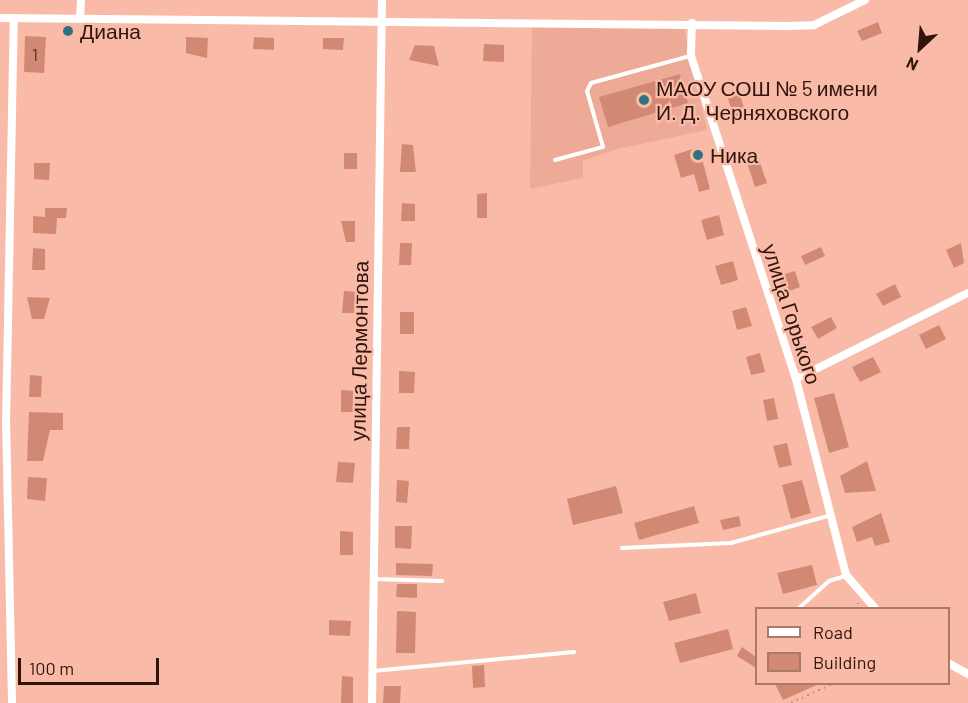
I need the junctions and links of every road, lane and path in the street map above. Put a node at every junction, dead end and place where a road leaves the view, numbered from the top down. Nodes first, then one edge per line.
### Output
1 (81, 0) edge
2 (382, 0) edge
3 (865, 0) edge
4 (0, 18) edge
5 (14, 18) junction
6 (81, 20) junction
7 (382, 21) junction
8 (692, 23) junction
9 (691, 56) junction
10 (555, 160) dead end
11 (968, 293) edge
12 (796, 379) junction
13 (828, 516) junction
14 (622, 548) dead end
15 (846, 575) junction
16 (374, 579) junction
17 (442, 580) dead end
18 (801, 607) edge
19 (873, 607) edge
20 (574, 652) dead end
21 (950, 664) edge
22 (372, 671) junction
23 (968, 674) edge
24 (830, 685) edge
25 (12, 703) edge
26 (372, 703) edge
27 (791, 703) edge

1 - 6 street
2 - 7 street, улица Лермонтова
3 - 8 street
4 - 5 street
5 - 6 street
5 - 25 street
6 - 7 street
7 - 8 street
7 - 16 street, улица Лермонтова
8 - 9 street, улица Горького
9 - 10 lane
9 - 12 street, улица Горького
11 - 12 street
12 - 13 street, улица Горького
13 - 14 lane
13 - 15 street, улица Горького
15 - 18 lane
15 - 19 street, улица Горького
16 - 17 lane
16 - 22 street, улица Лермонтова
20 - 22 lane
21 - 23 street
22 - 26 street, улица Лермонтова
24 - 27 path

